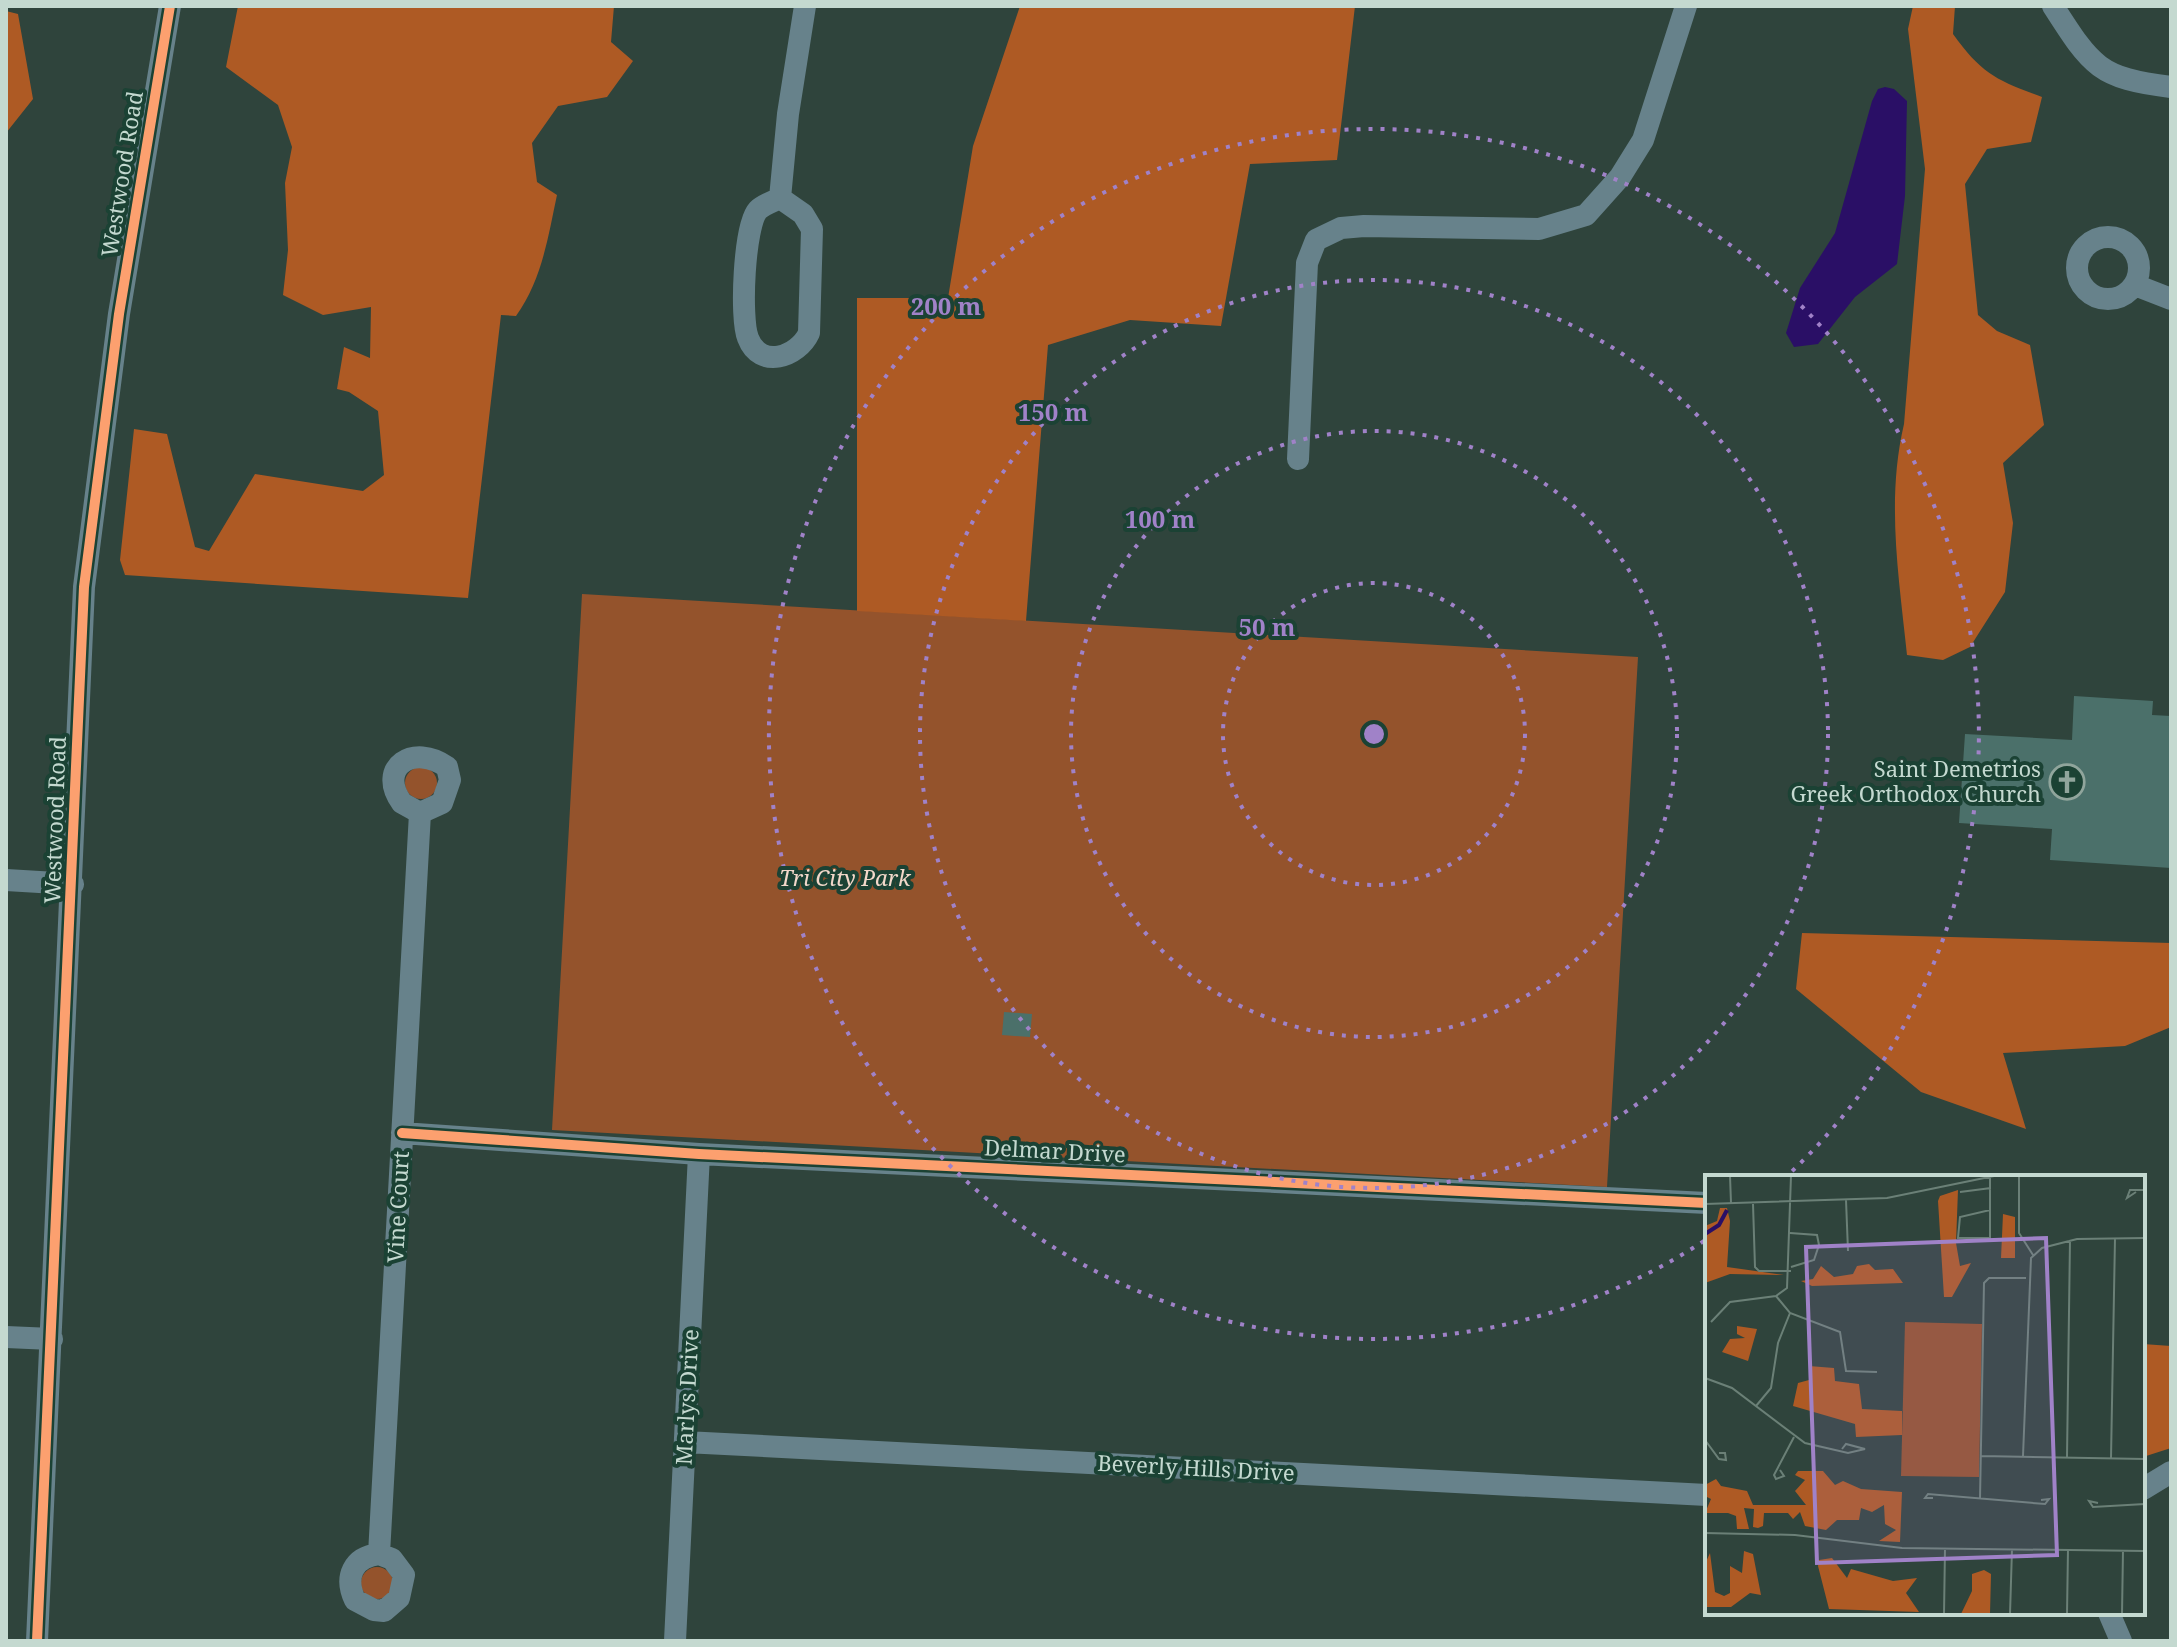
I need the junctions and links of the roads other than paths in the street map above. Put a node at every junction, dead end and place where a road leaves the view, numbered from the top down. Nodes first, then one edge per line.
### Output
1 (170, 6) edge
2 (805, 6) edge
3 (2053, 6) edge
4 (1685, 8) edge
5 (2171, 87) edge
6 (780, 198) junction
7 (2135, 285) dead end
8 (2171, 299) edge
9 (1298, 459) dead end
10 (420, 813) dead end
11 (6, 880) edge
12 (73, 884) junction
13 (402, 1133) junction
14 (699, 1154) junction
15 (1705, 1203) edge
16 (6, 1337) edge
17 (52, 1339) junction
18 (685, 1442) junction
19 (2171, 1472) edge
20 (2145, 1488) edge
21 (1705, 1495) edge
22 (379, 1554) dead end
23 (2110, 1615) edge
24 (37, 1641) edge
25 (675, 1641) edge
26 (2121, 1641) edge

1 - 12 street, Westwood Road
2 - 6 street
3 - 5 street
4 - 9 street
6 - 6 street
7 - 8 street
10 - 13 street, Vine Court
11 - 12 street
12 - 17 street, Westwood Road
13 - 14 street, Delmar Drive
13 - 22 street, Vine Court
14 - 15 street, Delmar Drive
14 - 18 street, Marlys Drive
16 - 17 street
17 - 24 street, Westwood Road
18 - 21 street, Beverly Hills Drive
18 - 25 street, Marlys Drive
19 - 20 street
23 - 26 street

